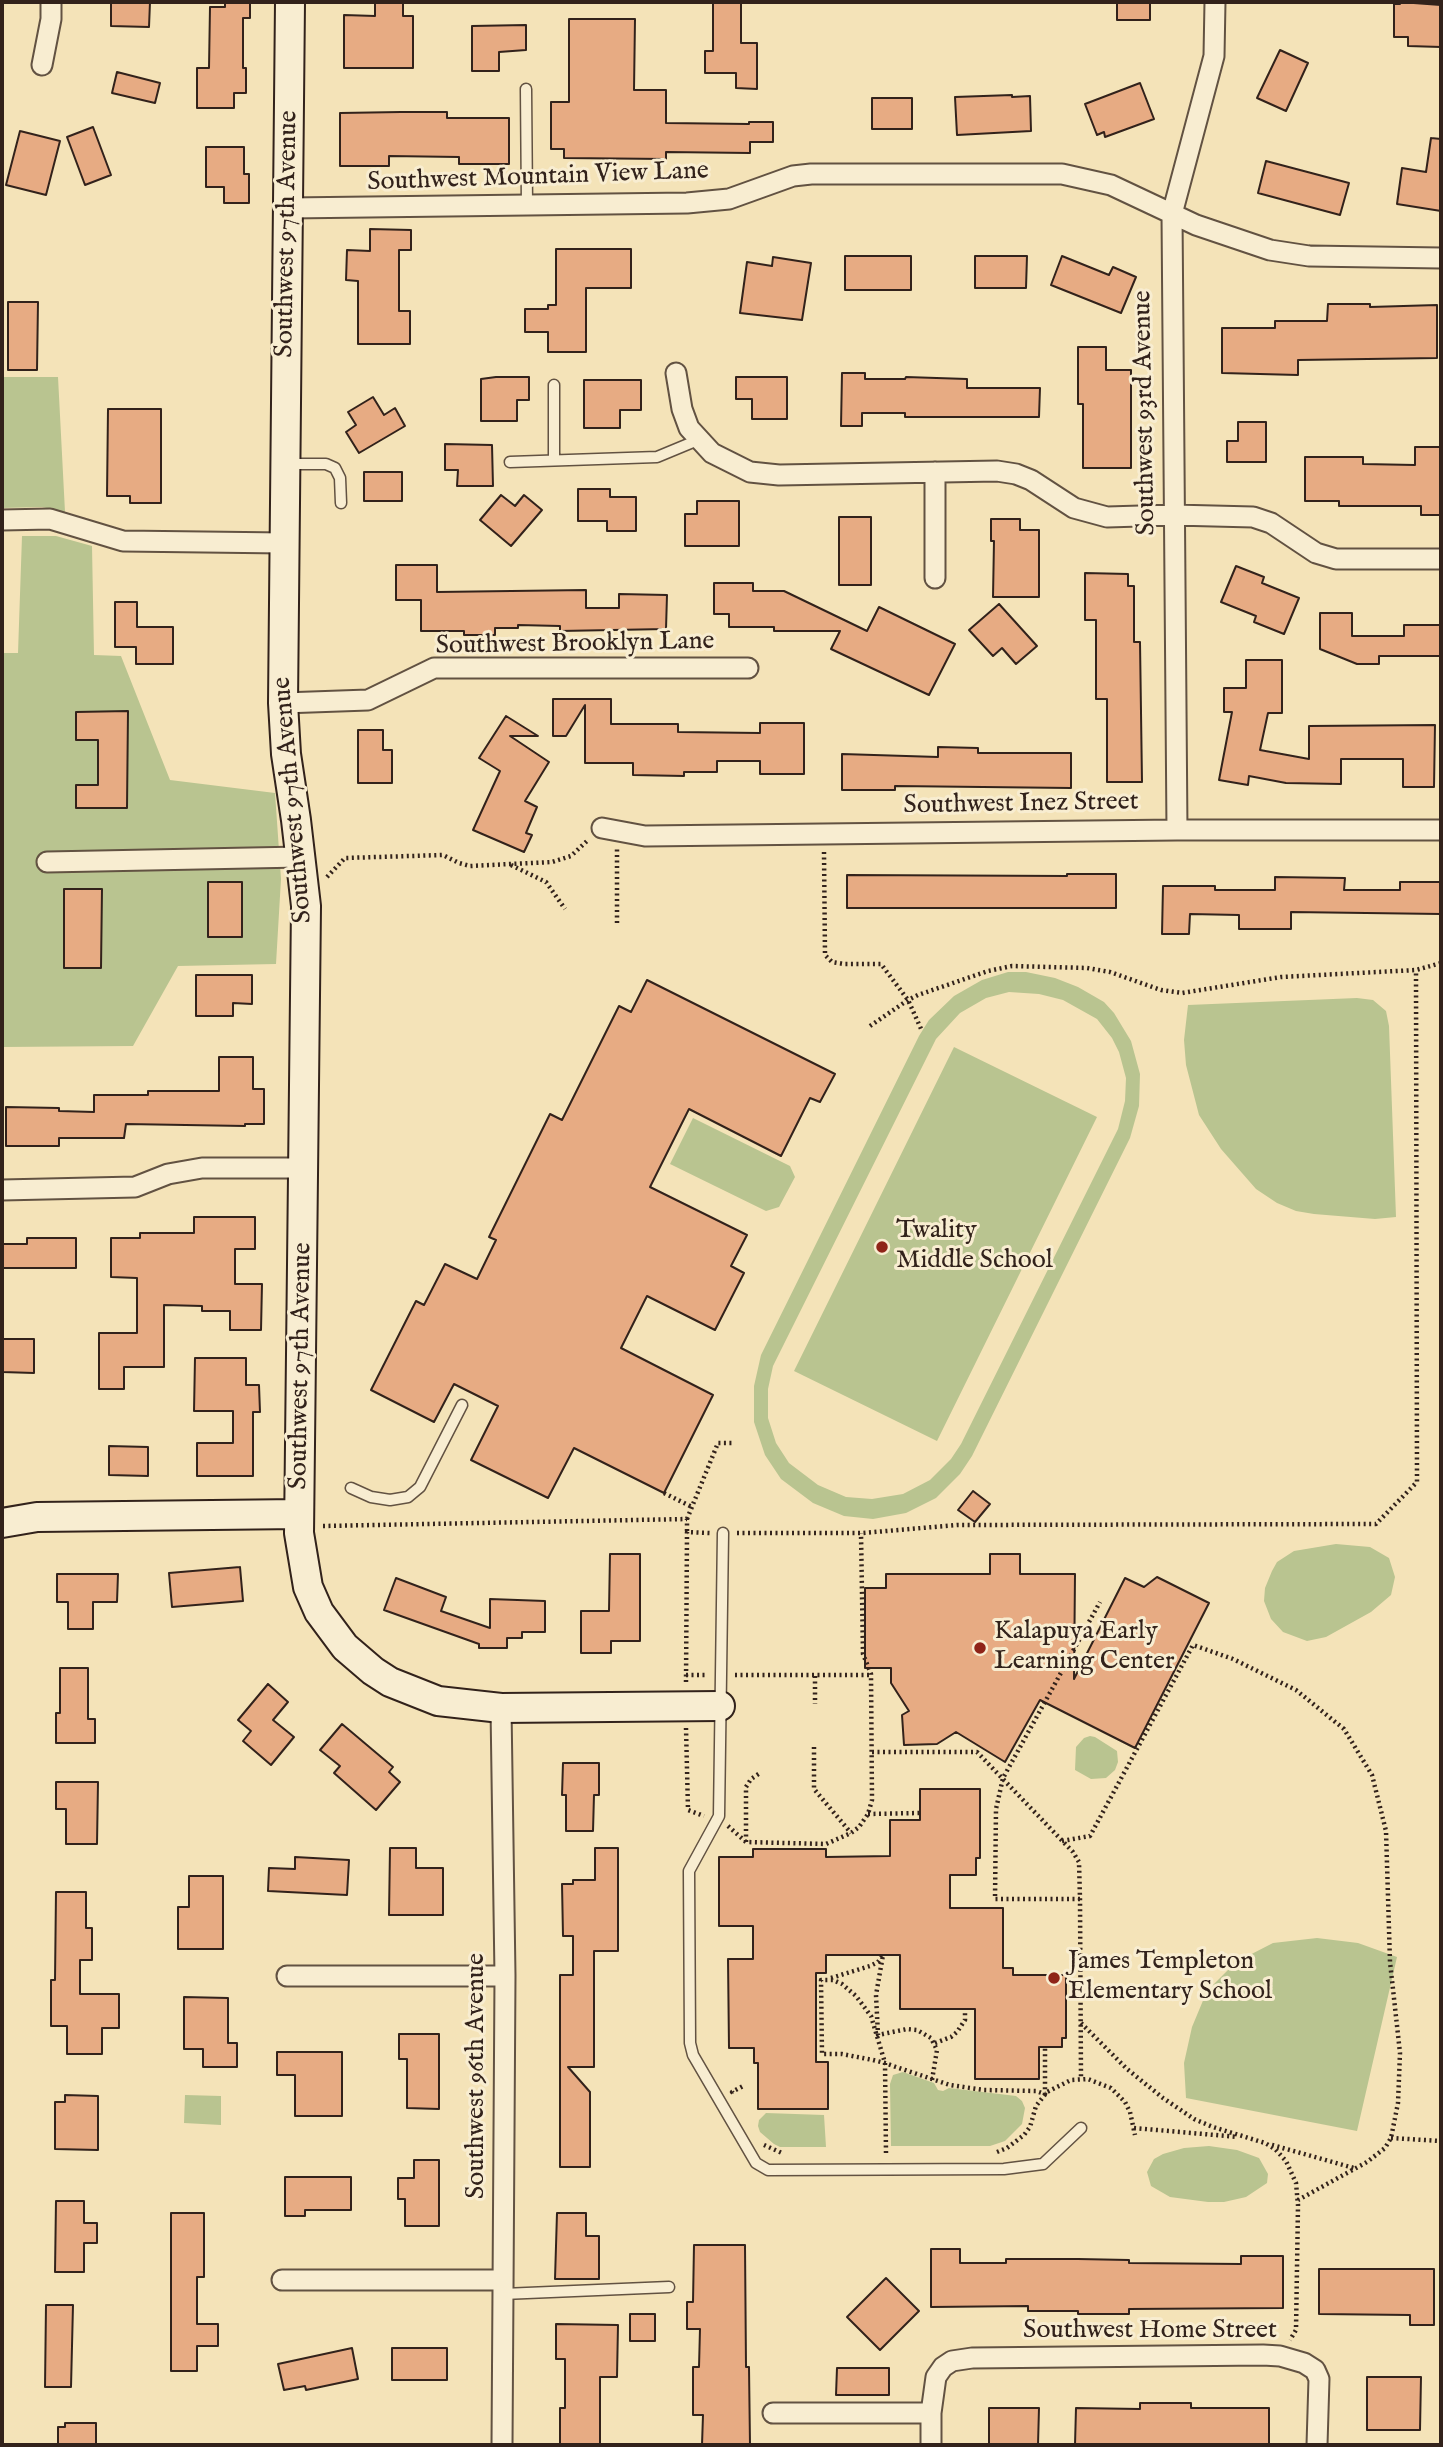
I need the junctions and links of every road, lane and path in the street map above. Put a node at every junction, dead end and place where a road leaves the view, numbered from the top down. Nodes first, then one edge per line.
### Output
1 (51, 2) edge
2 (290, 2) edge
3 (1215, 2) edge
4 (42, 65) dead end
5 (526, 89) dead end
6 (527, 206) junction
7 (289, 208) junction
8 (1172, 214) junction
9 (1441, 258) edge
10 (676, 373) dead end
11 (554, 385) dead end
12 (698, 440) junction
13 (554, 460) junction
14 (510, 462) dead end
15 (286, 464) junction
16 (935, 472) junction
17 (341, 503) dead end
18 (1174, 515) junction
19 (2, 520) edge
20 (284, 543) junction
21 (1441, 559) edge
22 (934, 578) dead end
23 (748, 668) dead end
24 (283, 703) junction
25 (602, 828) joint
26 (1177, 830) junction
27 (1441, 830) edge
28 (824, 834) junction
29 (301, 856) junction
30 (47, 862) dead end
31 (510, 864) junction
32 (617, 877) dead end
33 (324, 880) dead end
34 (565, 909) dead end
35 (617, 923) dead end
36 (1441, 963) edge
37 (1416, 970) junction
38 (908, 1000) junction
39 (870, 1027) dead end
40 (922, 1031) dead end
41 (304, 1168) junction
42 (2, 1190) edge
43 (462, 1405) dead end
44 (732, 1443) dead end
45 (351, 1488) dead end
46 (664, 1493) dead end
47 (692, 1507) junction
48 (687, 1518) junction
49 (299, 1520) junction
50 (2, 1523) edge
51 (687, 1532) junction
52 (723, 1533) junction
53 (861, 1534) junction
54 (1101, 1602) dead end
55 (686, 1675) junction
56 (720, 1675) junction
57 (871, 1675) junction
58 (815, 1676) junction
59 (815, 1704) dead end
60 (720, 1706) junction
61 (501, 1708) junction
62 (682, 1718) junction
63 (814, 1747) dead end
64 (872, 1752) junction
65 (760, 1773) dead end
66 (1003, 1778) junction
67 (920, 1813) dead end
68 (868, 1814) junction
69 (716, 1821) junction
70 (730, 1827) junction
71 (851, 1833) junction
72 (725, 1836) dead end
73 (1062, 1841) junction
74 (747, 1842) junction
75 (1080, 1899) junction
76 (287, 1976) dead end
77 (505, 1976) junction
78 (827, 1980) junction
79 (965, 2009) dead end
80 (1080, 2022) junction
81 (878, 2035) junction
82 (935, 2043) junction
83 (1045, 2047) dead end
84 (886, 2063) junction
85 (1081, 2079) junction
86 (932, 2080) junction
87 (743, 2086) dead end
88 (1045, 2094) junction
89 (737, 2101) dead end
90 (1082, 2128) dead end
91 (1134, 2128) junction
92 (1135, 2135) dead end
93 (1248, 2138) junction
94 (1391, 2138) junction
95 (759, 2141) dead end
96 (1441, 2141) edge
97 (1265, 2143) junction
98 (991, 2152) dead end
99 (784, 2153) dead end
100 (873, 2153) dead end
101 (886, 2153) junction
102 (899, 2153) dead end
103 (1355, 2168) junction
104 (1298, 2200) junction
105 (282, 2280) dead end
106 (503, 2287) junction
107 (669, 2287) dead end
108 (1280, 2356) junction
109 (773, 2413) dead end
110 (932, 2413) junction
111 (502, 2445) edge
112 (931, 2445) edge
113 (1317, 2445) edge

1 - 4 street
2 - 7 street, Southwest 97th Avenue
3 - 8 street, Southwest 93rd Avenue
5 - 6 lane
6 - 7 street, Southwest Mountain View Lane
6 - 8 street, Southwest Mountain View Lane
7 - 15 street, Southwest 97th Avenue
8 - 9 street, Southwest Mountain View Lane
8 - 18 street, Southwest 93rd Avenue
10 - 12 street
11 - 13 lane
12 - 13 lane
12 - 16 street
13 - 14 lane
15 - 17 lane
15 - 20 street, Southwest 97th Avenue
16 - 18 street
16 - 22 street
18 - 21 street
18 - 26 street, Southwest 93rd Avenue
19 - 20 street
20 - 24 street, Southwest 97th Avenue
23 - 24 street, Southwest Brooklyn Lane
24 - 29 street, Southwest 97th Avenue
25 - 28 street, Southwest Inez Street
25 - 31 path
26 - 27 street, Southwest Inez Street
26 - 28 street, Southwest Inez Street
28 - 38 path
29 - 30 street
29 - 41 street, Southwest 97th Avenue
31 - 33 path
31 - 34 path
32 - 35 path
36 - 37 path
37 - 38 path
37 - 53 path
38 - 39 path
38 - 40 path
41 - 42 street
41 - 49 street, Southwest 97th Avenue
43 - 45 lane
44 - 47 path
46 - 47 path
47 - 48 path
48 - 49 path
48 - 51 path
49 - 50 street
49 - 61 street, Southwest 97th Avenue
51 - 52 path
51 - 55 path
52 - 53 path
52 - 56 lane
53 - 57 path
54 - 66 path
55 - 56 path
55 - 62 path
56 - 58 path
56 - 60 lane
57 - 58 path
57 - 64 path
58 - 59 path
60 - 62 street, Southwest 97th Avenue
60 - 69 lane
61 - 62 street, Southwest 97th Avenue
61 - 77 street, Southwest 96th Avenue
62 - 69 path
63 - 71 path
64 - 66 path
64 - 68 path
65 - 74 path
66 - 73 path
66 - 75 path
67 - 68 path
68 - 71 path
69 - 70 path
69 - 90 lane
70 - 72 path
70 - 74 path
71 - 74 path
73 - 75 path
73 - 94 path
75 - 80 path
76 - 77 street
77 - 106 street, Southwest 96th Avenue
78 - 81 path
78 - 81 path
78 - 84 path
79 - 82 path
80 - 85 path
80 - 93 path
81 - 82 path
81 - 84 path
82 - 86 path
83 - 88 path
84 - 86 path
84 - 101 path
85 - 88 path
85 - 91 path
86 - 88 path
87 - 89 path
88 - 98 path
91 - 92 path
91 - 93 path
93 - 97 path
94 - 96 path
94 - 103 path
95 - 99 path
97 - 103 path
97 - 104 path
100 - 101 path
101 - 102 path
103 - 104 path
104 - 108 path
105 - 106 street
106 - 107 lane
106 - 111 street, Southwest 96th Avenue
108 - 110 street, Southwest Home Street
108 - 113 street, Southwest Home Street
109 - 110 street
110 - 112 street

